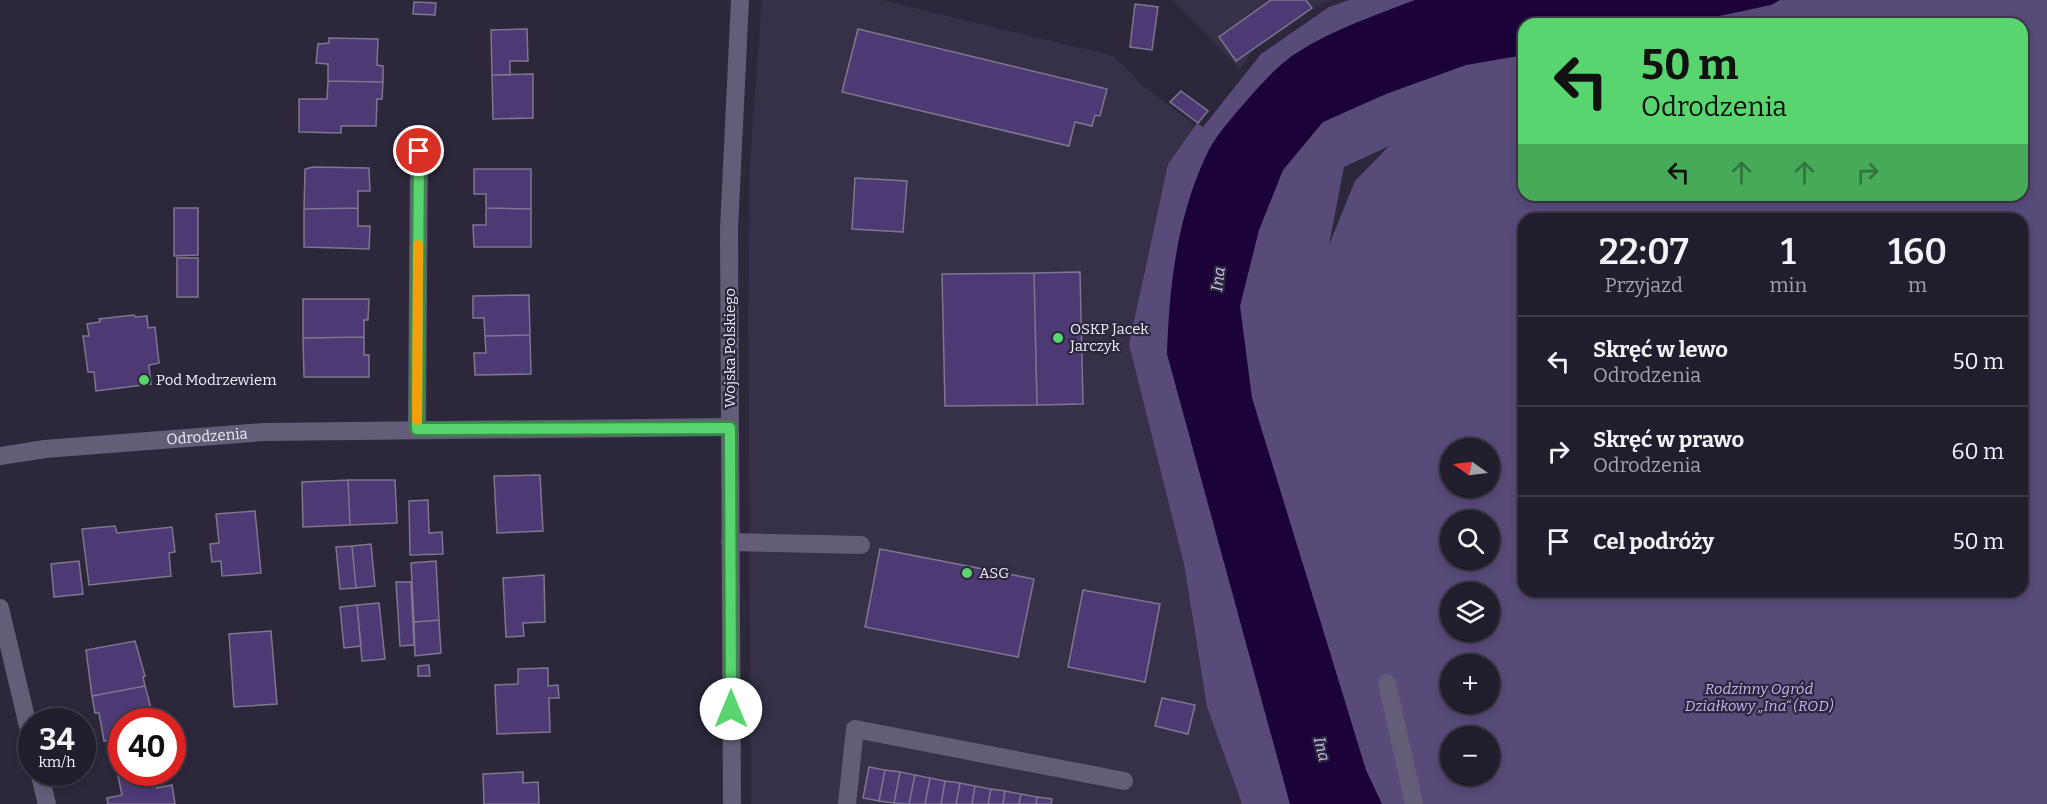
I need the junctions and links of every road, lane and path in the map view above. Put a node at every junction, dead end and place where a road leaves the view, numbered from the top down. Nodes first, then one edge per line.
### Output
1 (740, 0) edge
2 (419, 151) dead end
3 (730, 428) junction
4 (417, 429) junction
5 (0, 456) edge
6 (730, 542) junction
7 (861, 545) dead end
8 (0, 608) edge
9 (8, 680) edge
10 (1387, 682) dead end
11 (19, 708) edge
12 (1124, 781) dead end
13 (42, 786) edge
14 (47, 804) edge
15 (732, 804) edge
16 (847, 804) edge
17 (1414, 804) edge

1 - 3 street, Wojska Polskiego
2 - 4 street
3 - 4 street, Odrodzenia
3 - 6 street, Wojska Polskiego
4 - 5 street, Odrodzenia
6 - 7 street
6 - 15 street, Wojska Polskiego
8 - 9 street
9 - 11 street
10 - 17 street
12 - 16 street
13 - 14 street

